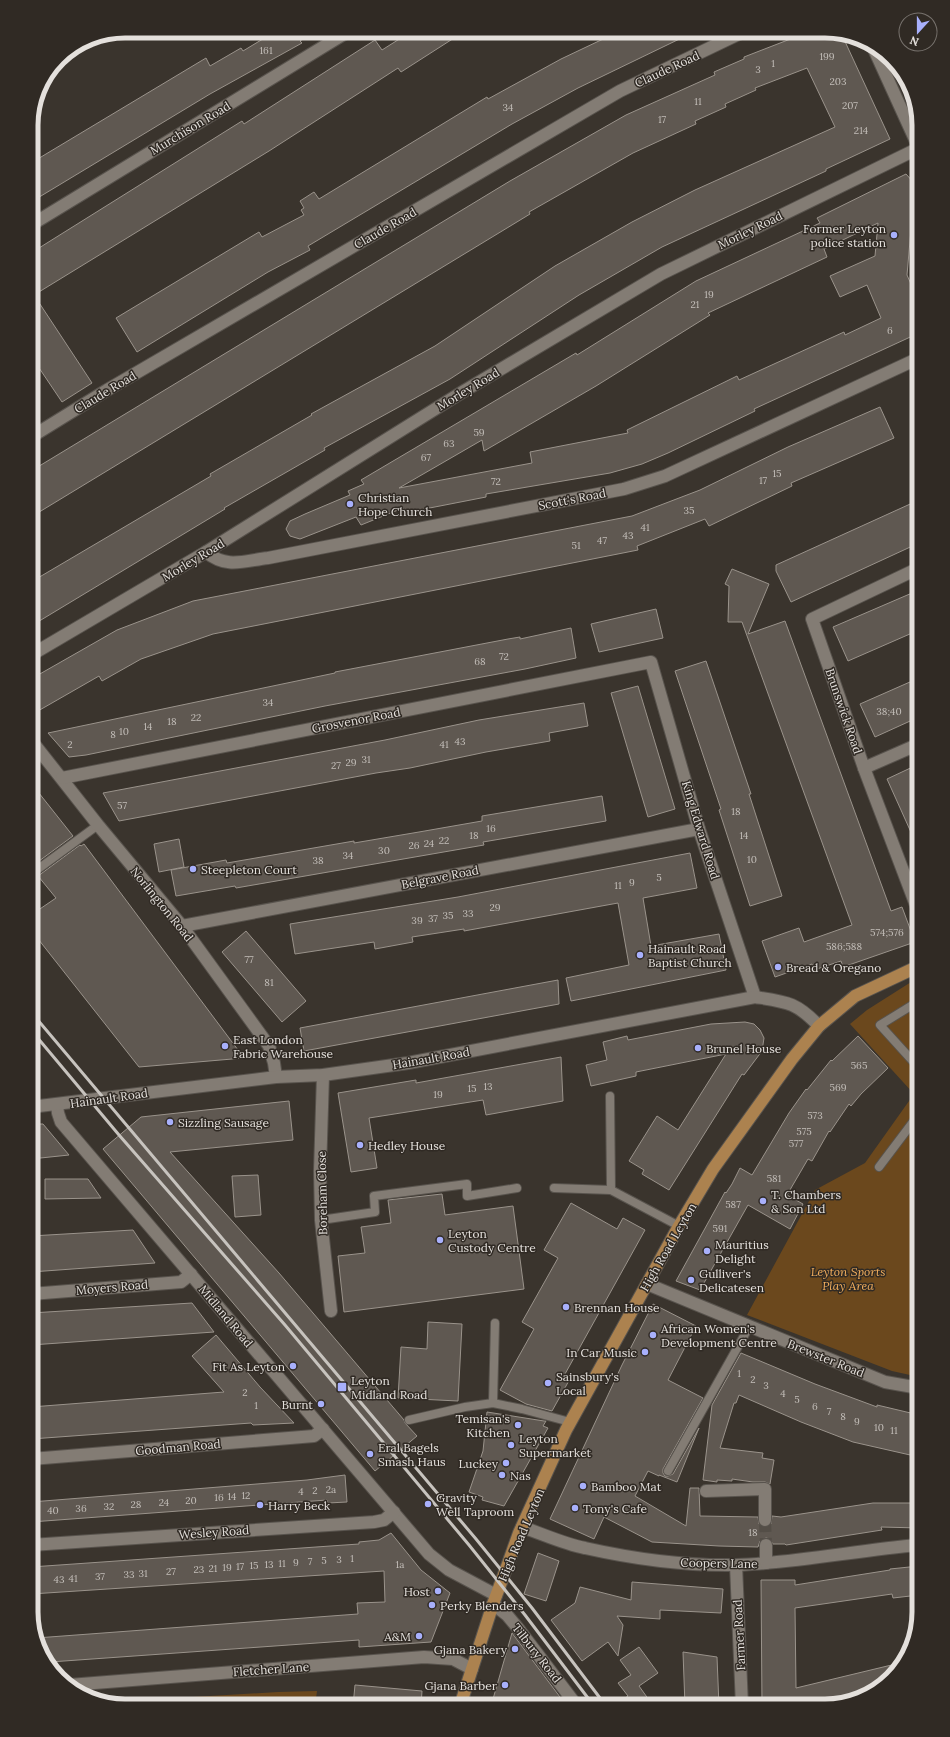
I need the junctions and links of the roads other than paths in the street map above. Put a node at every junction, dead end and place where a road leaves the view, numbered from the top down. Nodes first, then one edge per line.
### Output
1 (337, 38) edge
2 (730, 38) edge
3 (877, 55) edge
4 (912, 133) edge
5 (912, 151) edge
6 (38, 221) edge
7 (912, 361) edge
8 (38, 433) edge
9 (206, 552) junction
10 (912, 571) edge
11 (38, 651) edge
12 (651, 662) joint
13 (912, 747) edge
14 (38, 749) edge
15 (864, 768) junction
16 (62, 778) junction
17 (98, 825) junction
18 (699, 829) junction
19 (38, 869) edge
20 (912, 895) edge
21 (182, 926) junction
22 (912, 969) edge
23 (755, 997) junction
24 (912, 1005) edge
25 (819, 1026) junction
26 (912, 1060) edge
27 (323, 1075) junction
28 (276, 1077) junction
29 (610, 1096) dead end
30 (58, 1105) junction
31 (38, 1106) edge
32 (912, 1123) edge
33 (879, 1167) dead end
34 (517, 1188) dead end
35 (554, 1188) dead end
36 (611, 1190) junction
37 (321, 1220) junction
38 (679, 1226) junction
39 (191, 1274) junction
40 (647, 1284) junction
41 (38, 1293) edge
42 (331, 1311) dead end
43 (495, 1323) dead end
44 (749, 1327) junction
45 (912, 1387) edge
46 (493, 1403) junction
47 (409, 1420) dead end
48 (570, 1422) junction
49 (323, 1429) junction
50 (38, 1458) edge
51 (668, 1471) dead end
52 (706, 1491) dead end
53 (394, 1512) junction
54 (765, 1520) tunnel mouth
55 (522, 1527) junction
56 (38, 1545) edge
57 (766, 1545) tunnel mouth
58 (912, 1546) edge
59 (766, 1563) junction
60 (736, 1565) junction
61 (494, 1600) junction
62 (472, 1669) junction
63 (78, 1684) edge
64 (462, 1699) edge
65 (572, 1699) edge
66 (742, 1699) edge

1 - 6 street, Murchison Road
2 - 8 street, Claude Road
3 - 4 street
5 - 9 street, Morley Road
7 - 9 street, Scott's Road
9 - 11 street, Morley Road
10 - 15 street, Brunswick Road
12 - 16 street, Grosvenor Road
12 - 18 street, King Edward Road
13 - 15 street
14 - 16 street, Norlington Road
15 - 20 street, Brunswick Road
16 - 17 street, Norlington Road
17 - 19 lane
17 - 21 street, Norlington Road
18 - 21 street, Belgrave Road
18 - 23 street, King Edward Road
21 - 28 street, Norlington Road
22 - 25 main road, High Road Leyton
23 - 25 street, Hainault Road
23 - 27 street, Hainault Road
24 - 26 lane
25 - 38 main road, High Road Leyton
27 - 28 street, Hainault Road
27 - 37 street, Boreham Close
28 - 30 street, Hainault Road
29 - 36 lane
30 - 31 street, Hainault Road
30 - 39 street, Midland Road
32 - 33 lane
34 - 37 lane
35 - 36 lane
36 - 38 lane
37 - 42 street, Boreham Close
38 - 40 main road, High Road Leyton
39 - 41 street, Moyers Road
39 - 49 street, Midland Road
40 - 44 street, Brewster Road
40 - 48 main road, High Road Leyton
43 - 46 lane
44 - 45 street, Brewster Road
44 - 51 lane
46 - 47 lane
46 - 48 lane
48 - 55 main road, High Road Leyton
49 - 50 street, Goodman Road
49 - 53 street, Midland Road
52 - 54 street
53 - 56 street, Wesley Road
53 - 61 street, Midland Road
55 - 60 street, Coopers Lane
55 - 61 main road, High Road Leyton
57 - 59 street
58 - 59 street, Coopers Lane
59 - 60 street, Coopers Lane
60 - 66 street, Farmer Road
61 - 62 main road, High Road Leyton
61 - 65 street, Tilbury Road
62 - 63 street, Fletcher Lane
62 - 64 main road, High Road Leyton

